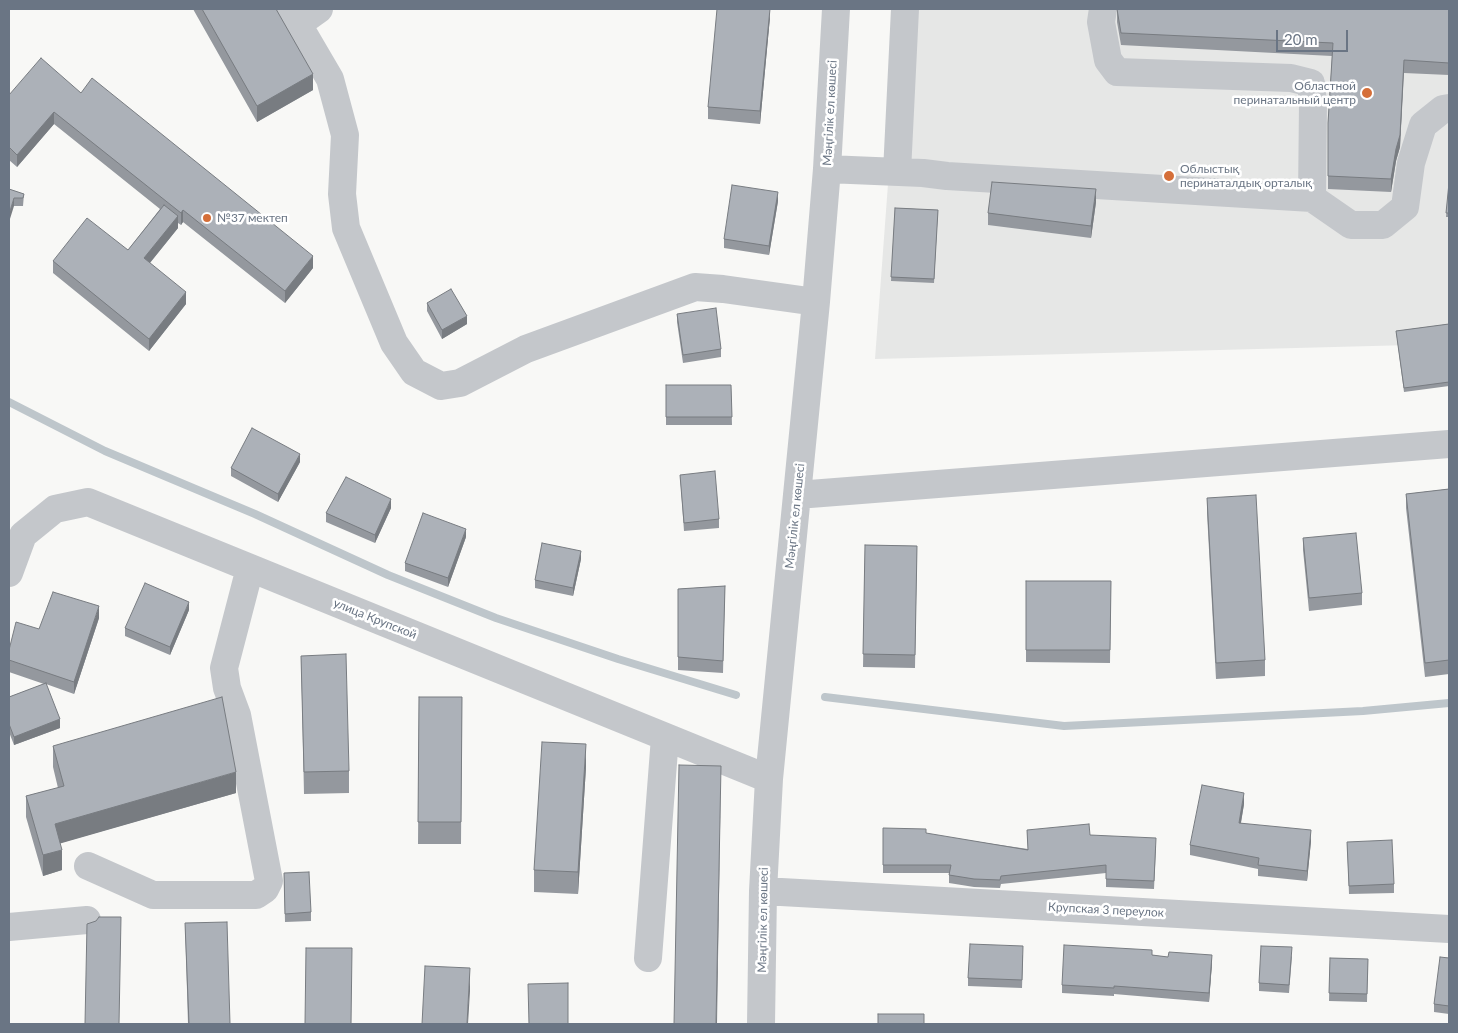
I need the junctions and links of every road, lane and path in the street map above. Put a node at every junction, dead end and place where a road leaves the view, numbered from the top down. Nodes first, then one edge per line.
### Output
1 (836, 9) edge
2 (905, 9) edge
3 (1102, 9) edge
4 (302, 14) edge
5 (1449, 108) edge
6 (827, 169) junction
7 (897, 172) junction
8 (1312, 198) junction
9 (816, 302) junction
10 (1449, 444) edge
11 (797, 495) junction
12 (250, 568) junction
13 (9, 573) edge
14 (666, 737) junction
15 (769, 779) junction
16 (88, 866) dead end
17 (763, 891) junction
18 (88, 920) dead end
19 (9, 927) edge
20 (1449, 929) edge
21 (648, 958) dead end
22 (761, 1024) edge

1 - 6 street, Мәңгілік ел көшесі
2 - 7 street
3 - 8 street
4 - 9 street
5 - 8 street
6 - 7 street
6 - 9 street, Мәңгілік ел көшесі
7 - 8 street
9 - 11 street, Мәңгілік ел көшесі
10 - 11 street
11 - 15 street, Мәңгілік ел көшесі
12 - 13 street, улица Крупской
12 - 14 street, улица Крупской
12 - 16 street
14 - 15 street, улица Крупской
14 - 21 street
15 - 17 street, Мәңгілік ел көшесі
17 - 20 street, Крупская 3 переулок
17 - 22 street, Мәңгілік ел көшесі
18 - 19 street

